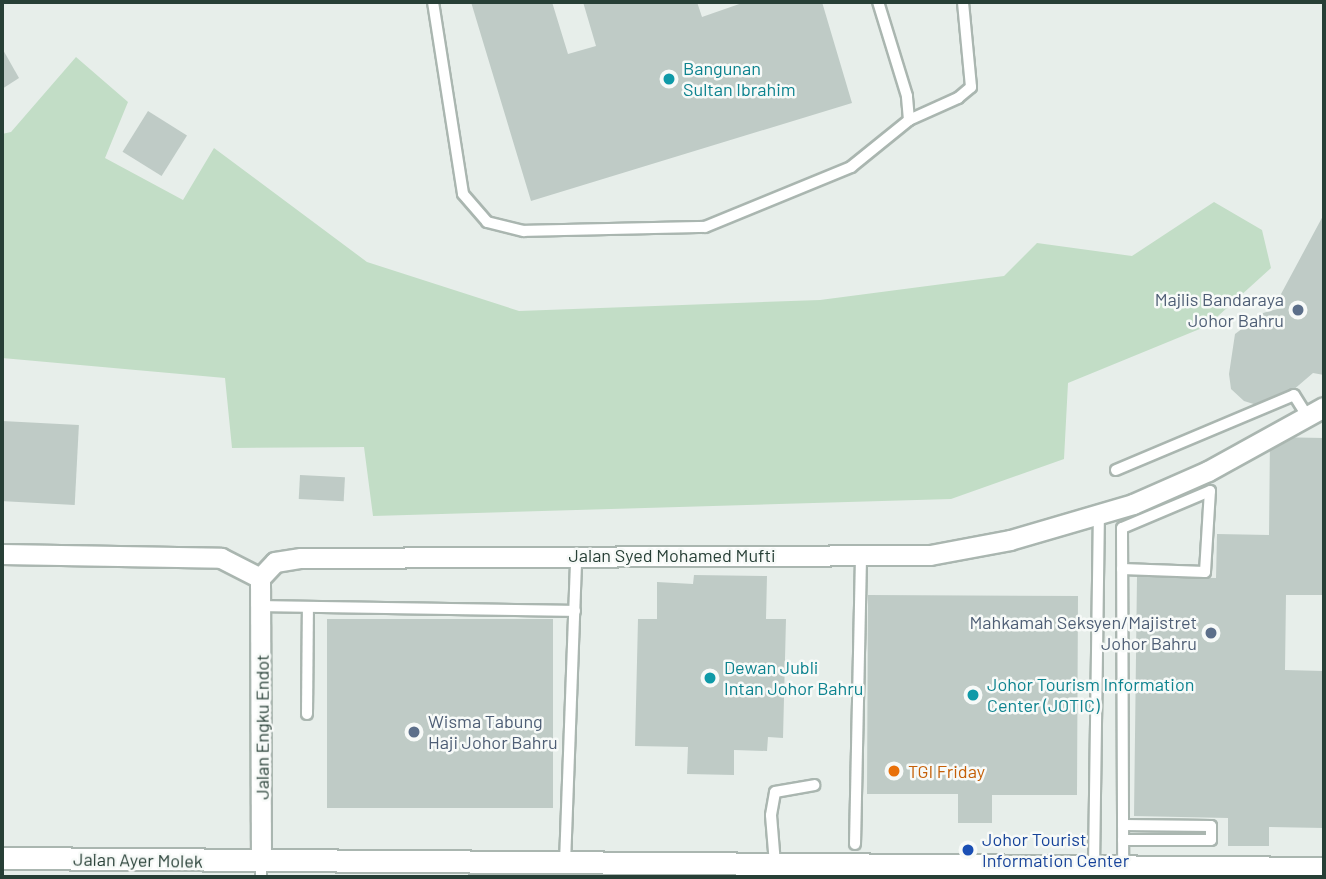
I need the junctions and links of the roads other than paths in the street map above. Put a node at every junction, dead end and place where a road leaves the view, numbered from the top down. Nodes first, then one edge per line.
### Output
1 (433, 2) edge
2 (877, 2) edge
3 (963, 2) edge
4 (909, 120) junction
5 (1316, 412) edge
6 (1116, 470) dead end
7 (1099, 516) junction
8 (2, 554) edge
9 (576, 555) junction
10 (861, 556) junction
11 (1122, 569) junction
12 (260, 578) junction
13 (261, 606) junction
14 (308, 607) junction
15 (575, 611) junction
16 (307, 714) dead end
17 (814, 785) dead end
18 (1123, 825) junction
19 (1123, 840) junction
20 (856, 844) dead end
21 (2, 858) edge
22 (565, 863) junction
23 (775, 865) junction
24 (1094, 867) junction
25 (1123, 867) junction
26 (1324, 868) edge
27 (261, 869) edge

1 - 4 lane
2 - 4 lane
3 - 4 lane
5 - 6 lane
5 - 7 street, Jalan Syed Mohamed Mufti
7 - 10 street, Jalan Syed Mohamed Mufti
7 - 24 lane
8 - 12 street
9 - 10 street, Jalan Syed Mohamed Mufti
9 - 12 street, Jalan Syed Mohamed Mufti
9 - 15 lane
10 - 20 lane
11 - 11 lane
11 - 18 lane
12 - 13 street, Jalan Engku Endot
13 - 14 lane
13 - 27 street, Jalan Engku Endot
14 - 15 lane
14 - 16 lane
15 - 22 lane
17 - 23 lane
18 - 19 lane
18 - 19 lane
19 - 25 lane
21 - 27 main road, Jalan Ayer Molek
22 - 23 main road, Jalan Ayer Molek
22 - 27 main road, Jalan Ayer Molek
23 - 24 main road, Jalan Ayer Molek
24 - 25 main road, Jalan Ayer Molek
25 - 26 main road, Jalan Ayer Molek

